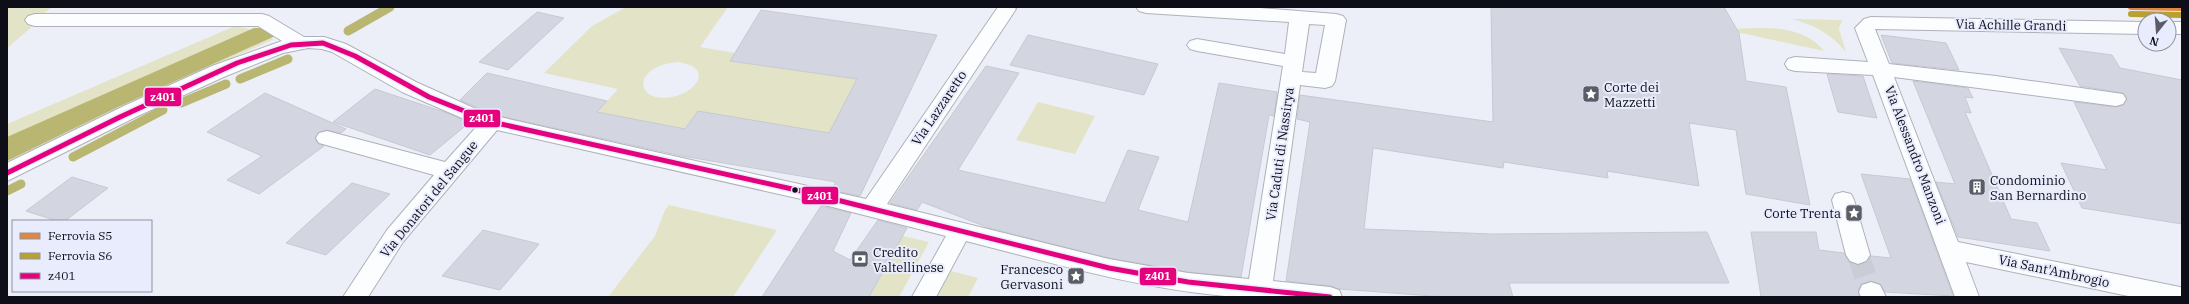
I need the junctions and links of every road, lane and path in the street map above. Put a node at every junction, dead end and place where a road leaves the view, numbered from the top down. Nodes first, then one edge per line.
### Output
1 (1146, 7) edge
2 (1006, 9) dead end
3 (119, 14) edge
4 (1300, 18) junction
5 (35, 20) dead end
6 (1878, 23) joint
7 (2137, 28) edge
8 (300, 43) junction
9 (1197, 45) dead end
10 (1795, 64) dead end
11 (1882, 68) junction
12 (1293, 70) junction
13 (2116, 99) dead end
14 (492, 122) junction
15 (327, 138) dead end
16 (449, 171) junction
17 (7, 173) edge
18 (1844, 200) dead end
19 (872, 208) junction
20 (960, 231) junction
21 (1951, 250) junction
22 (1858, 254) tunnel mouth
23 (1187, 290) edge
24 (1260, 290) junction
25 (355, 297) edge
26 (924, 297) edge
27 (1330, 297) edge
28 (1967, 297) edge
29 (2180, 297) edge

1 - 4 street
2 - 19 street, Via Lazzaretto
3 - 5 street
3 - 8 street
4 - 12 street, Via Caduti di Nassirya
4 - 12 street
6 - 7 street, Via Achille Grandi
6 - 11 street, Via Alessandro Manzoni
8 - 14 street
8 - 17 street
9 - 12 street
10 - 11 street
11 - 13 street
11 - 21 street, Via Alessandro Manzoni
12 - 24 street, Via Caduti di Nassirya
14 - 16 street, Via Donatori del Sangue
14 - 19 street
15 - 16 street
16 - 25 street, Via Donatori del Sangue
18 - 22 street
19 - 20 street
20 - 23 street
20 - 26 street
21 - 28 street, Via Alessandro Manzoni
21 - 29 street, Via Sant'Ambrogio
23 - 24 street
24 - 27 street

